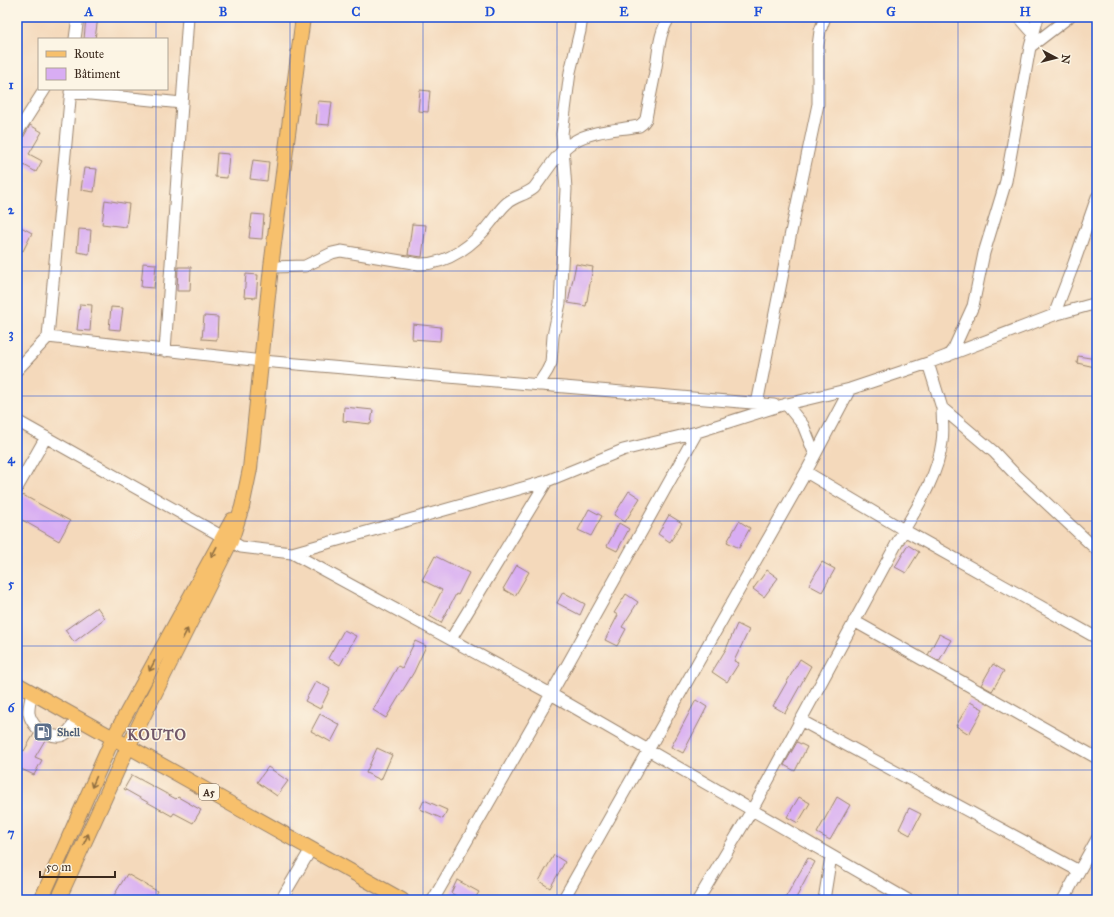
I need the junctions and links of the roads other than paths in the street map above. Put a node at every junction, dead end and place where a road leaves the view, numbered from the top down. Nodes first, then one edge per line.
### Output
1 (78, 17) edge
2 (188, 17) edge
3 (303, 17) edge
4 (582, 17) edge
5 (670, 17) edge
6 (825, 17) edge
7 (1019, 17) edge
8 (1038, 17) edge
9 (1069, 17) edge
10 (1034, 34) junction
11 (75, 38) edge
12 (1030, 47) junction
13 (44, 90) edge
14 (70, 91) edge
15 (182, 104) junction
16 (17, 133) edge
17 (563, 150) junction
18 (1097, 197) edge
19 (271, 267) junction
20 (1097, 303) edge
21 (1054, 315) junction
22 (48, 337) junction
23 (165, 351) junction
24 (948, 356) junction
25 (262, 361) junction
26 (928, 363) junction
27 (17, 370) edge
28 (538, 385) junction
29 (850, 389) junction
30 (757, 404) junction
31 (782, 405) junction
32 (942, 408) junction
33 (17, 421) edge
34 (697, 432) junction
35 (46, 437) junction
36 (815, 455) junction
37 (806, 472) junction
38 (547, 481) junction
39 (17, 488) edge
40 (904, 530) junction
41 (227, 539) junction
42 (1097, 550) edge
43 (292, 553) junction
44 (854, 622) junction
45 (1097, 638) edge
46 (451, 640) junction
47 (17, 684) edge
48 (32, 692) junction
49 (551, 694) junction
50 (78, 718) junction
51 (800, 720) junction
52 (37, 728) dead end
53 (48, 734) dead end
54 (113, 738) junction
55 (128, 746) junction
56 (648, 749) junction
57 (1097, 758) edge
58 (752, 810) junction
59 (1097, 839) edge
60 (311, 850) junction
61 (831, 856) junction
62 (1079, 871) junction
63 (41, 900) edge
64 (58, 900) edge
65 (281, 900) edge
66 (402, 900) edge
67 (433, 900) edge
68 (563, 900) edge
69 (698, 900) edge
70 (824, 900) edge
71 (908, 900) edge
72 (1063, 900) edge

1 - 11 street
2 - 15 street
3 - 19 main road
4 - 17 street
5 - 17 street
6 - 30 street
7 - 10 street
8 - 10 street
9 - 12 street
10 - 12 street
12 - 24 street
13 - 16 street
14 - 15 street
14 - 22 street
15 - 23 street
17 - 19 street
17 - 28 street
18 - 21 street
19 - 25 main road
20 - 21 street
21 - 24 street
22 - 23 street
22 - 27 street
23 - 25 street
24 - 26 street
25 - 28 street
25 - 41 main road
26 - 29 street
26 - 32 street
28 - 30 street
29 - 31 street
29 - 36 street
30 - 31 street
31 - 34 street
31 - 36 street
32 - 40 street
32 - 42 street
33 - 35 street
34 - 38 street
34 - 49 street
35 - 39 street
35 - 41 street
36 - 37 street
37 - 40 street
37 - 56 street
38 - 43 street
38 - 46 street
40 - 44 street
40 - 45 street
41 - 43 street
41 -> 54 main road
55 -> 41 main road
43 - 46 street
44 - 51 street
44 - 57 street
46 - 49 street
47 - 48 main road, A5
48 - 50 main road, A5
48 - 52 street
49 - 56 street
49 - 67 street
50 - 53 street
50 - 54 main road, A5
51 - 58 street
51 - 62 street
54 - 55 main road, A5
54 -> 63 main road
55 - 60 main road, A5
64 -> 55 main road
56 - 58 street
56 - 68 street
58 - 61 street
58 - 69 street
59 - 62 street
60 - 65 street
60 - 66 main road, A5
61 - 70 street
61 - 71 street
62 - 72 street

